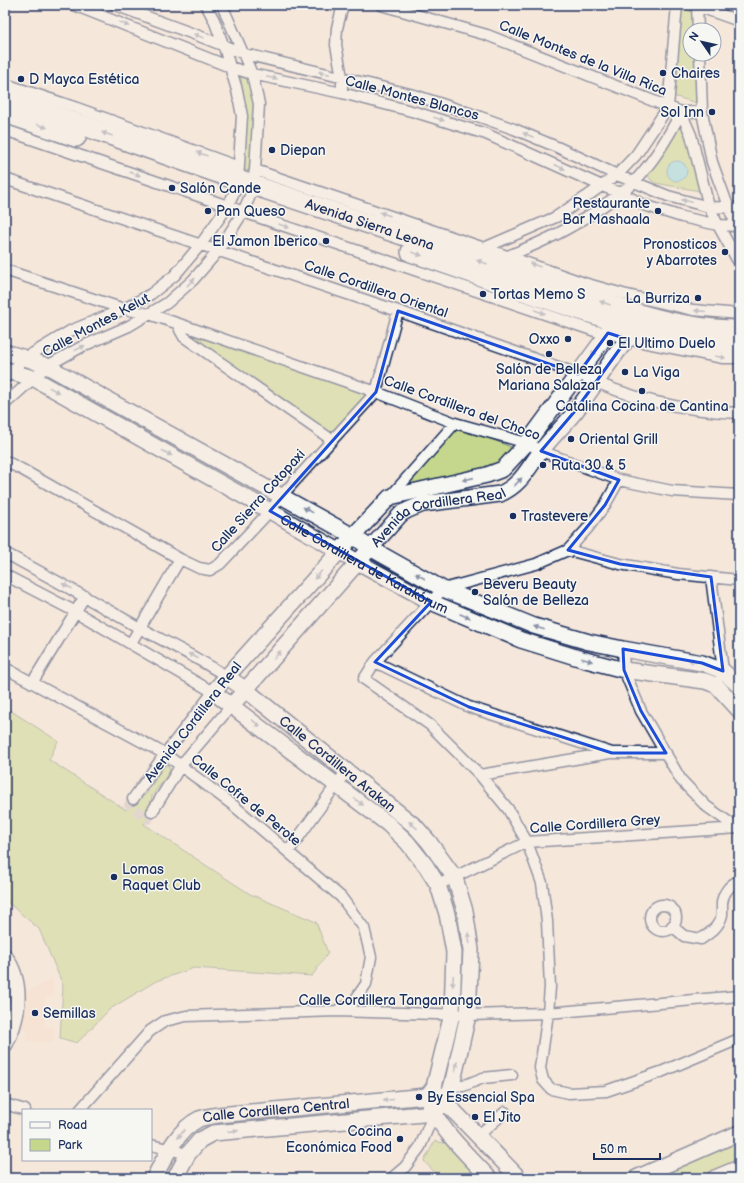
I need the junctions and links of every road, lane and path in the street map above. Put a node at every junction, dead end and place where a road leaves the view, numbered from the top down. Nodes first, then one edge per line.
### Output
1 (74, 5) edge
2 (115, 5) edge
3 (206, 5) edge
4 (222, 5) edge
5 (343, 5) edge
6 (381, 5) edge
7 (677, 5) edge
8 (696, 5) edge
9 (739, 21) edge
10 (697, 22) edge
11 (224, 47) junction
12 (245, 54) junction
13 (700, 62) edge
14 (230, 67) junction
15 (252, 74) junction
16 (342, 77) junction
17 (5, 84) edge
18 (342, 93) junction
19 (5, 98) edge
20 (668, 107) junction
21 (681, 112) junction
22 (702, 112) junction
23 (5, 113) edge
24 (5, 130) edge
25 (124, 147) junction
26 (617, 175) junction
27 (5, 179) edge
28 (633, 183) junction
29 (602, 186) junction
30 (243, 188) junction
31 (621, 193) junction
32 (709, 206) junction
33 (734, 208) edge
34 (718, 225) junction
35 (738, 227) edge
36 (201, 244) junction
37 (484, 248) junction
38 (219, 250) junction
39 (508, 256) junction
40 (739, 263) edge
41 (5, 270) edge
42 (124, 309) junction
43 (398, 311) junction
44 (589, 313) junction
45 (149, 314) junction
46 (739, 314) edge
47 (179, 324) junction
48 (626, 325) junction
49 (739, 330) edge
50 (739, 338) edge
51 (719, 344) junction
52 (739, 345) edge
53 (5, 352) edge
54 (25, 358) junction
55 (739, 358) edge
56 (47, 366) junction
57 (7, 373) edge
58 (578, 374) junction
59 (33, 378) junction
60 (595, 382) junction
61 (376, 392) junction
62 (5, 404) edge
63 (739, 413) edge
64 (456, 423) junction
65 (332, 440) junction
66 (526, 443) junction
67 (541, 451) junction
68 (5, 461) edge
69 (619, 480) junction
70 (282, 495) junction
71 (739, 495) edge
72 (390, 497) junction
73 (270, 510) junction
74 (353, 536) junction
75 (370, 548) junction
76 (568, 550) junction
77 (340, 551) junction
78 (5, 553) edge
79 (180, 559) junction
80 (358, 562) junction
81 (5, 575) edge
82 (711, 577) junction
83 (739, 580) edge
84 (443, 589) junction
85 (85, 596) junction
86 (431, 602) junction
87 (76, 612) junction
88 (140, 628) junction
89 (130, 643) junction
90 (622, 649) junction
91 (375, 662) junction
92 (5, 668) edge
93 (624, 670) junction
94 (723, 671) junction
95 (260, 673) junction
96 (226, 676) junction
97 (32, 683) junction
98 (716, 685) junction
99 (739, 686) edge
100 (246, 690) junction
101 (213, 692) junction
102 (232, 705) junction
103 (265, 706) junction
104 (739, 710) edge
105 (612, 752) junction
106 (666, 753) junction
107 (165, 754) junction
108 (181, 765) junction
109 (346, 772) junction
110 (480, 775) junction
111 (336, 785) junction
112 (133, 799) dead end
113 (152, 812) dead end
114 (738, 828) edge
115 (527, 842) junction
116 (288, 852) junction
117 (455, 878) junction
118 (739, 881) edge
119 (438, 885) junction
120 (672, 926) dead end
121 (5, 956) edge
122 (739, 996) edge
123 (11, 1000) edge
124 (336, 1012) junction
125 (548, 1013) junction
126 (452, 1014) junction
127 (468, 1015) junction
128 (739, 1039) edge
129 (5, 1044) edge
130 (512, 1075) dead end
131 (452, 1085) junction
132 (431, 1091) junction
133 (445, 1102) junction
134 (5, 1104) edge
135 (22, 1109) edge
136 (81, 1109) edge
137 (505, 1112) dead end
138 (434, 1113) junction
139 (479, 1136) junction
140 (735, 1138) edge
141 (152, 1145) edge
142 (169, 1150) junction
143 (188, 1154) junction
144 (739, 1168) edge
145 (154, 1178) edge
146 (175, 1178) edge
147 (392, 1178) edge
148 (489, 1178) edge
149 (519, 1178) edge
150 (636, 1178) edge
151 (715, 1178) edge

1 -> 14 street, Calle Montes Blancos
11 -> 2 street, Calle Montes Blancos
3 - 11 street, Calle Montes Kelut
4 - 12 street, Calle Montes Kelut
5 - 16 street
6 - 20 street, Calle Montes de la Villa Rica
7 - 20 street
8 - 9 street
8 - 10 street
11 - 12 street, Calle Montes Blancos
11 - 14 street, Calle Montes Kelut
12 - 15 street, Calle Montes Kelut
16 -> 12 street, Calle Montes Blancos
13 - 22 street
14 - 15 street, Calle Montes Blancos
14 - 30 street, Calle Montes Kelut
15 -> 18 street, Calle Montes Blancos
15 - 30 street, Calle Montes Kelut
16 - 18 street
26 -> 16 street, Calle Montes Blancos
30 -> 17 street, Avenida Sierra Leona
18 -> 29 street, Calle Montes Blancos
25 -> 19 highway, Avenida Sierra Leona
20 - 21 street, Calle Montes de la Villa Rica
20 - 26 street
21 - 22 street
21 - 28 street
21 - 32 street
22 - 33 street
23 -> 25 highway, Avenida Sierra Leona
24 -> 30 street, Avenida Sierra Leona
25 - 30 highway, Avenida Sierra Leona
26 - 28 street, Calle Montes Blancos
26 - 29 street
27 - 36 street, Calle Cordillera Oriental
28 - 31 street
32 -> 28 street, Calle Montes Blancos
29 - 31 street, Calle Montes Blancos
29 - 37 street
30 - 36 street, Calle Montes Kelut
37 -> 30 street, Avenida Sierra Leona
30 - 38 street, Calle Montes Kelut
30 -> 44 highway, Avenida Sierra Leona
48 -> 30 highway, Avenida Sierra Leona
30 -> 48 street, Avenida Sierra Leona
31 - 34 street, Calle Montes Blancos
31 - 39 street
32 - 33 street, Calle Montes Blancos
32 - 34 street
33 - 35 street
34 - 35 street, Calle Montes Blancos
34 - 40 street
36 - 38 street, Calle Cordillera Oriental
36 - 42 street, Calle Montes Kelut
37 - 39 street, Avenida Sierra Leona
38 - 43 street, Calle Cordillera Oriental
45 -> 38 street, Calle Montes Kelut
46 -> 39 street, Avenida Sierra Leona
41 - 42 street, Calle Cordillera del Choco
42 - 45 street, Calle Cordillera del Choco
42 - 54 street, Calle Montes Kelut
43 - 58 street, Calle Cordillera Oriental
43 - 61 street, Calle Sierra Cotopaxi
44 - 48 highway, Avenida Sierra Leona
44 - 48 highway
45 - 47 street, Calle Cordillera del Choco
56 -> 45 street, Calle Montes Kelut
47 - 61 street, Calle Cordillera del Choco
47 - 65 street
48 - 49 highway, Avenida Sierra Leona
48 - 51 highway, Avenida Sierra Leona
48 -> 55 street, Avenida Sierra Leona
48 -> 58 street, Avenida Cordillera Real
48 - 60 street, Avenida Cordillera Real
50 - 51 highway
51 - 52 highway, Avenida Sierra Leona
53 - 54 street, Calle Cordillera de Karakórum
54 - 56 street, Calle Cordillera de Karakórum
54 - 57 street, Calle Montes Kelut
56 - 59 street, Calle Montes Kelut
56 - 70 street, Calle Cordillera de Karakórum
57 - 59 street, Calle Cordillera de Karakórum
58 - 60 street, Calle Cordillera Oriental
58 - 66 street, Avenida Cordillera Real
59 - 62 street, Calle Montes Kelut
59 -> 73 street, Calle Cordillera de Karakórum
60 - 63 street, Calle Cordillera Oriental
60 - 67 street, Avenida Cordillera Real
61 - 64 street, Calle Cordillera del Choco
61 - 65 street, Calle Sierra Cotopaxi
64 - 66 street, Calle Cordillera del Choco
64 - 72 street, Avenida Cordillera Real
65 - 70 street, Calle Sierra Cotopaxi
66 - 67 street, Calle Cordillera del Choco
66 -> 72 street, Avenida Cordillera Real
67 - 69 street, Calle Cordillera del Choco
75 -> 67 street, Avenida Cordillera Real
68 - 79 street, Calle Sierra Cotopaxi
69 - 71 street, Calle Cordillera del Choco
69 - 76 street
70 - 73 street, Calle Sierra Cotopaxi
74 -> 70 street, Calle Cordillera de Karakórum
72 - 74 street, Avenida Cordillera Real
73 - 77 street, Calle Cordillera de Karakórum
73 - 79 street, Calle Sierra Cotopaxi
74 - 75 street, Calle Cordillera de Karakórum
74 - 77 street, Avenida Cordillera Real
75 - 80 street, Avenida Cordillera Real
84 -> 75 street, Calle Cordillera de Karakórum
76 - 82 street
76 - 84 street
77 - 80 street, Calle Cordillera de Karakórum
77 -> 96 street, Avenida Cordillera Real
85 -> 78 street, Calle Cordillera Arakan
79 - 88 street
80 - 86 street, Calle Cordillera de Karakórum
95 -> 80 street, Avenida Cordillera Real
81 - 87 street, Calle Cordillera Arakan
82 - 83 street
82 - 94 street
84 - 86 street
90 -> 84 street, Calle Cordillera de Karakórum
85 - 87 street
85 - 88 street, Calle Cordillera Arakan
86 - 91 street
86 -> 93 street, Calle Cordillera de Karakórum
87 - 89 street, Calle Cordillera Arakan
87 - 97 street
88 - 89 street
96 -> 88 street, Calle Cordillera Arakan
89 - 101 street, Calle Cordillera Arakan
90 - 93 street
94 -> 90 street, Calle Cordillera de Karakórum
91 - 105 street
91 - 110 street
92 - 97 street, Calle Cofre de Perote
93 - 98 street, Calle Cordillera de Karakórum
93 - 106 street
94 - 98 street
94 - 99 street, Calle Cordillera de Karakórum
95 - 100 street, Avenida Cordillera Real
95 - 103 street
96 - 100 street, Calle Cordillera Arakan
96 - 101 street, Avenida Cordillera Real
97 - 107 street, Calle Cofre de Perote
98 - 104 street
100 - 102 street, Avenida Cordillera Real
100 - 103 street, Calle Cordillera Arakan
101 - 102 street, Calle Cordillera Arakan
101 - 107 street, Avenida Cordillera Real
102 - 108 street, Avenida Cordillera Real
102 -> 111 street, Calle Cordillera Arakan
103 - 109 street, Calle Cordillera Arakan
105 - 106 street
105 - 110 street
106 - 114 street
107 - 108 street, Calle Cofre de Perote
107 - 112 street, Avenida Cordillera Real
108 - 113 street, Avenida Cordillera Real
108 - 116 street, Calle Cofre de Perote
109 - 111 street
117 -> 109 street, Calle Cordillera Arakan
110 - 115 street
111 - 116 street
111 -> 119 street, Calle Cordillera Arakan
114 - 115 street, Calle Cordillera Grey
115 - 117 street, Calle Cordillera Grey
115 - 125 street
116 - 124 street, Calle Cofre de Perote
117 - 119 street, Calle Cordillera Grey
127 -> 117 street, Calle Cordillera Arakan
118 - 120 street
119 -> 126 street, Calle Cordillera Arakan
121 - 123 street
122 - 125 street, Calle Cordillera Tangamanga
123 - 129 street
124 - 126 street, Calle Cordillera Tangamanga
124 - 136 street, Calle Cordillera Tangamanga
125 - 127 street, Calle Cordillera Tangamanga
125 - 128 street
126 - 127 street, Calle Cordillera Tangamanga
126 - 132 street, Calle Cordillera Arakan
131 -> 127 street, Calle Cordillera Arakan
130 - 131 street
131 - 133 street, Calle Cordillera Arakan
132 - 133 street
132 - 138 street
132 -> 142 street, Calle Cordillera Central
133 - 138 street, Calle Cordillera Arakan
133 - 139 street
134 - 135 street
137 - 139 street
143 -> 138 street, Calle Cordillera Central
138 - 147 street, Calle Cordillera Arakan
138 - 148 street
139 - 149 street
140 - 150 street
141 - 142 street
142 - 143 street
142 - 145 street, Calle Cordillera Central
143 - 146 street, Calle Cordillera Central
144 - 151 street

